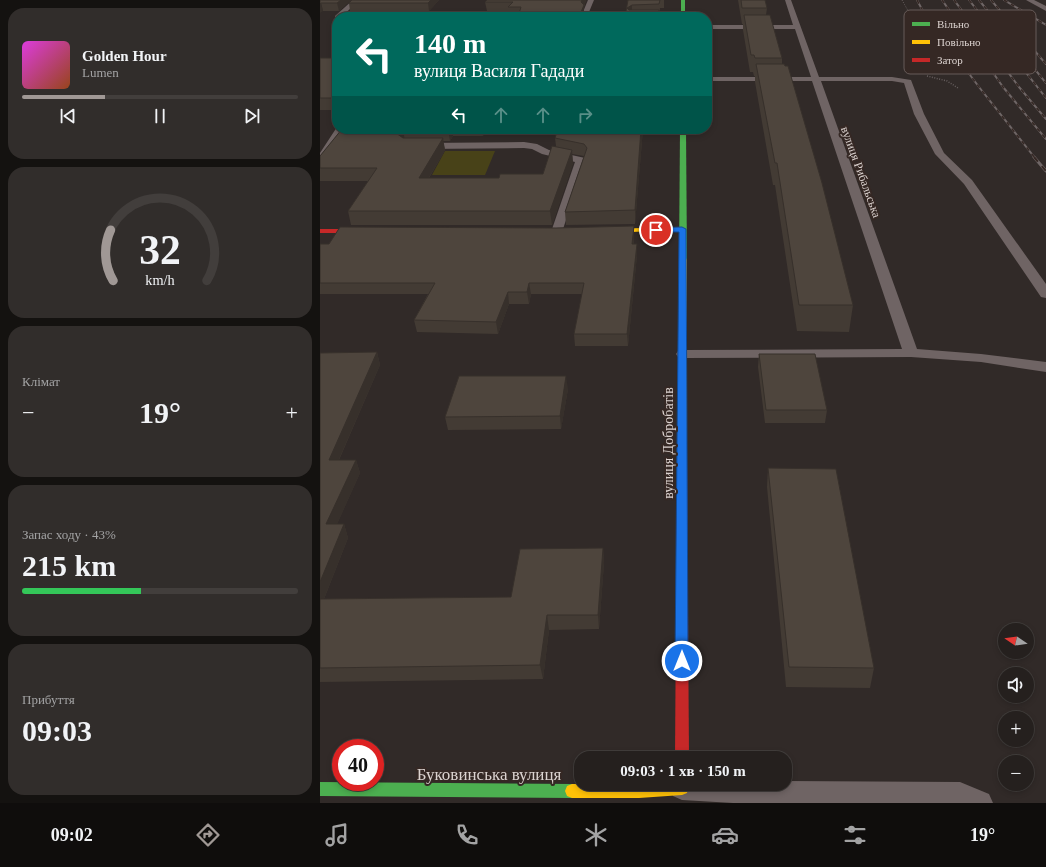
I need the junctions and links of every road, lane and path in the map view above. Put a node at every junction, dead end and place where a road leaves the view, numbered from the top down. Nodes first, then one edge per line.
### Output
1 (357, 0) edge
2 (591, 0) edge
3 (683, 0) edge
4 (788, 0) edge
5 (902, 0) edge
6 (1029, 0) edge
7 (1046, 8) edge
8 (908, 10) edge
9 (343, 12) edge
10 (586, 12) dead end
11 (683, 12) edge
12 (712, 27) edge
13 (797, 27) junction
14 (924, 75) dead end
15 (712, 79) edge
16 (815, 80) junction
17 (958, 88) dead end
18 (337, 134) edge
19 (683, 134) edge
20 (413, 146) edge
21 (320, 161) edge
22 (682, 229) junction
23 (320, 231) edge
24 (375, 231) edge
25 (596, 231) edge
26 (557, 232) edge
27 (1046, 294) edge
28 (911, 353) junction
29 (682, 354) junction
30 (1046, 367) edge
31 (682, 751) edge
32 (320, 789) edge
33 (639, 791) edge
34 (739, 791) edge
35 (404, 796) edge
36 (980, 803) edge

1 - 9 lane
2 - 10 lane
3 - 11 street
4 - 13 lane, вулиця Рибальська
5 - 8 path
6 - 7 lane
12 - 13 lane
13 - 16 lane, вулиця Рибальська
14 - 17 path
15 - 16 lane
16 - 27 lane
16 - 28 lane, вулиця Рибальська
18 - 21 lane
19 - 22 street, вулиця Добробатів
20 - 26 lane
22 - 25 street
22 - 29 street, вулиця Добробатів
23 - 24 street
28 - 29 lane
28 - 30 lane
29 - 31 street, вулиця Добробатів
32 - 35 street, Буковинська вулиця
33 - 35 street, Буковинська вулиця
34 - 36 lane

